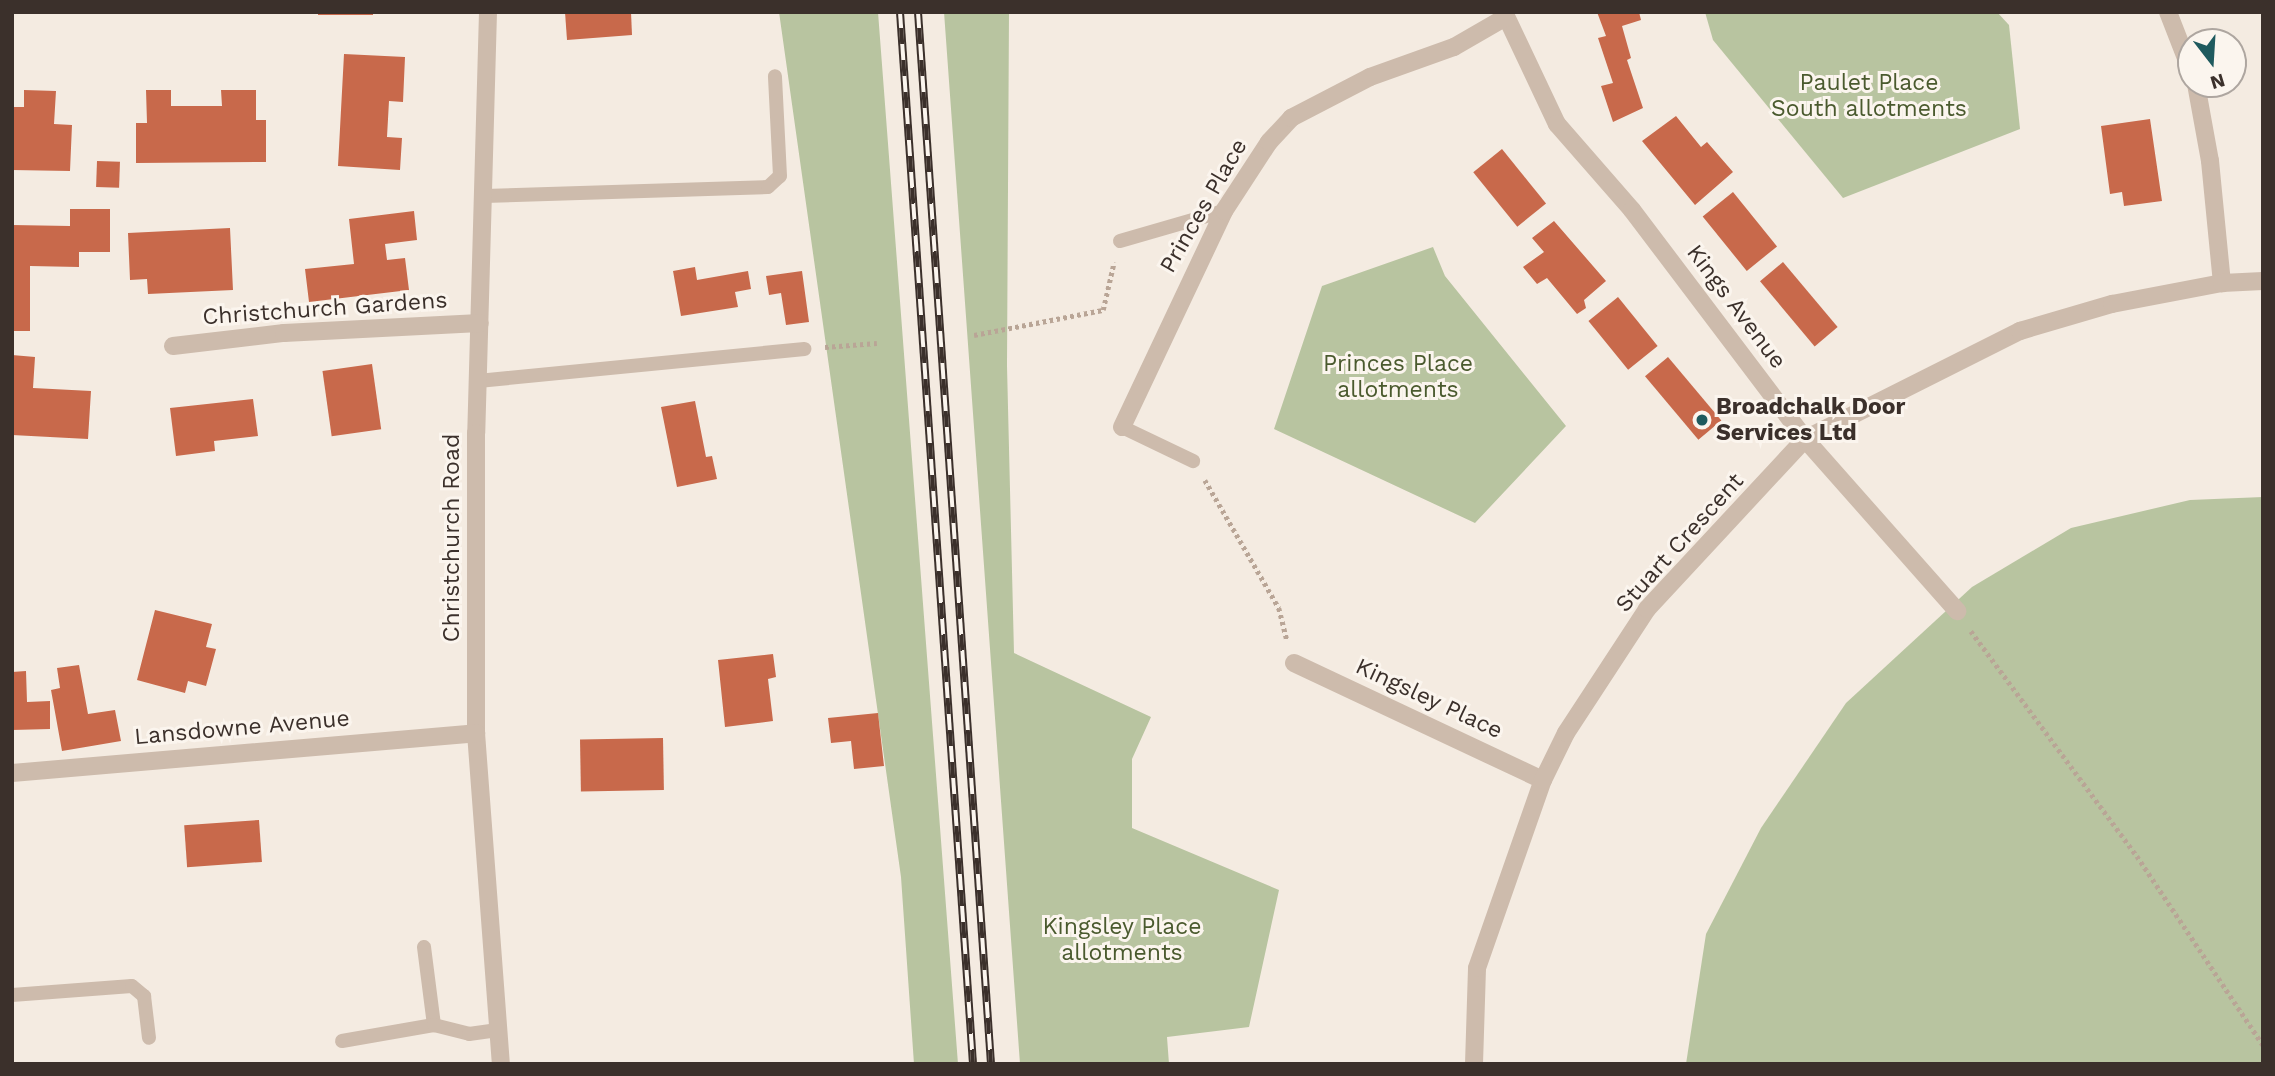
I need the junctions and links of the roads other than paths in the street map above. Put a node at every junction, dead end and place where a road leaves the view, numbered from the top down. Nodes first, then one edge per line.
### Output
1 (488, 12) edge
2 (2168, 12) edge
3 (1505, 15) edge
4 (2177, 35) edge
5 (775, 76) dead end
6 (2199, 98) edge
7 (484, 196) junction
8 (1224, 211) junction
9 (1120, 241) road end
10 (2263, 281) edge
11 (2222, 283) junction
12 (480, 323) junction
13 (173, 346) dead end
14 (804, 349) road end
15 (478, 381) junction
16 (1122, 427) joint
17 (1805, 439) junction
18 (1193, 461) road end
19 (1957, 611) road end
20 (1294, 663) road end
21 (476, 733) junction
22 (12, 773) edge
23 (1543, 780) junction
24 (424, 947) dead end
25 (12, 995) edge
26 (434, 1025) junction
27 (498, 1030) junction
28 (149, 1038) dead end
29 (342, 1041) dead end
30 (501, 1064) edge
31 (1474, 1064) edge

1 - 7 street, Christchurch Road
2 - 4 street
3 - 8 street, Princes Place
3 - 17 street, Kings Avenue
5 - 7 lane
6 - 11 street
7 - 12 street, Christchurch Road
8 - 9 lane
8 - 16 street, Princes Place
10 - 11 street, Stuart Crescent
11 - 17 street, Stuart Crescent
12 - 13 street, Christchurch Gardens
12 - 15 street, Christchurch Road
14 - 15 lane
15 - 21 street, Christchurch Road
16 - 18 lane
17 - 19 street, Kings Avenue
17 - 23 street, Stuart Crescent
20 - 23 street, Kingsley Place
21 - 22 street, Lansdowne Avenue
21 - 27 street, Christchurch Road
23 - 31 street, Stuart Crescent
24 - 26 lane
25 - 28 lane
26 - 27 lane
26 - 29 lane
27 - 30 street, Christchurch Road

